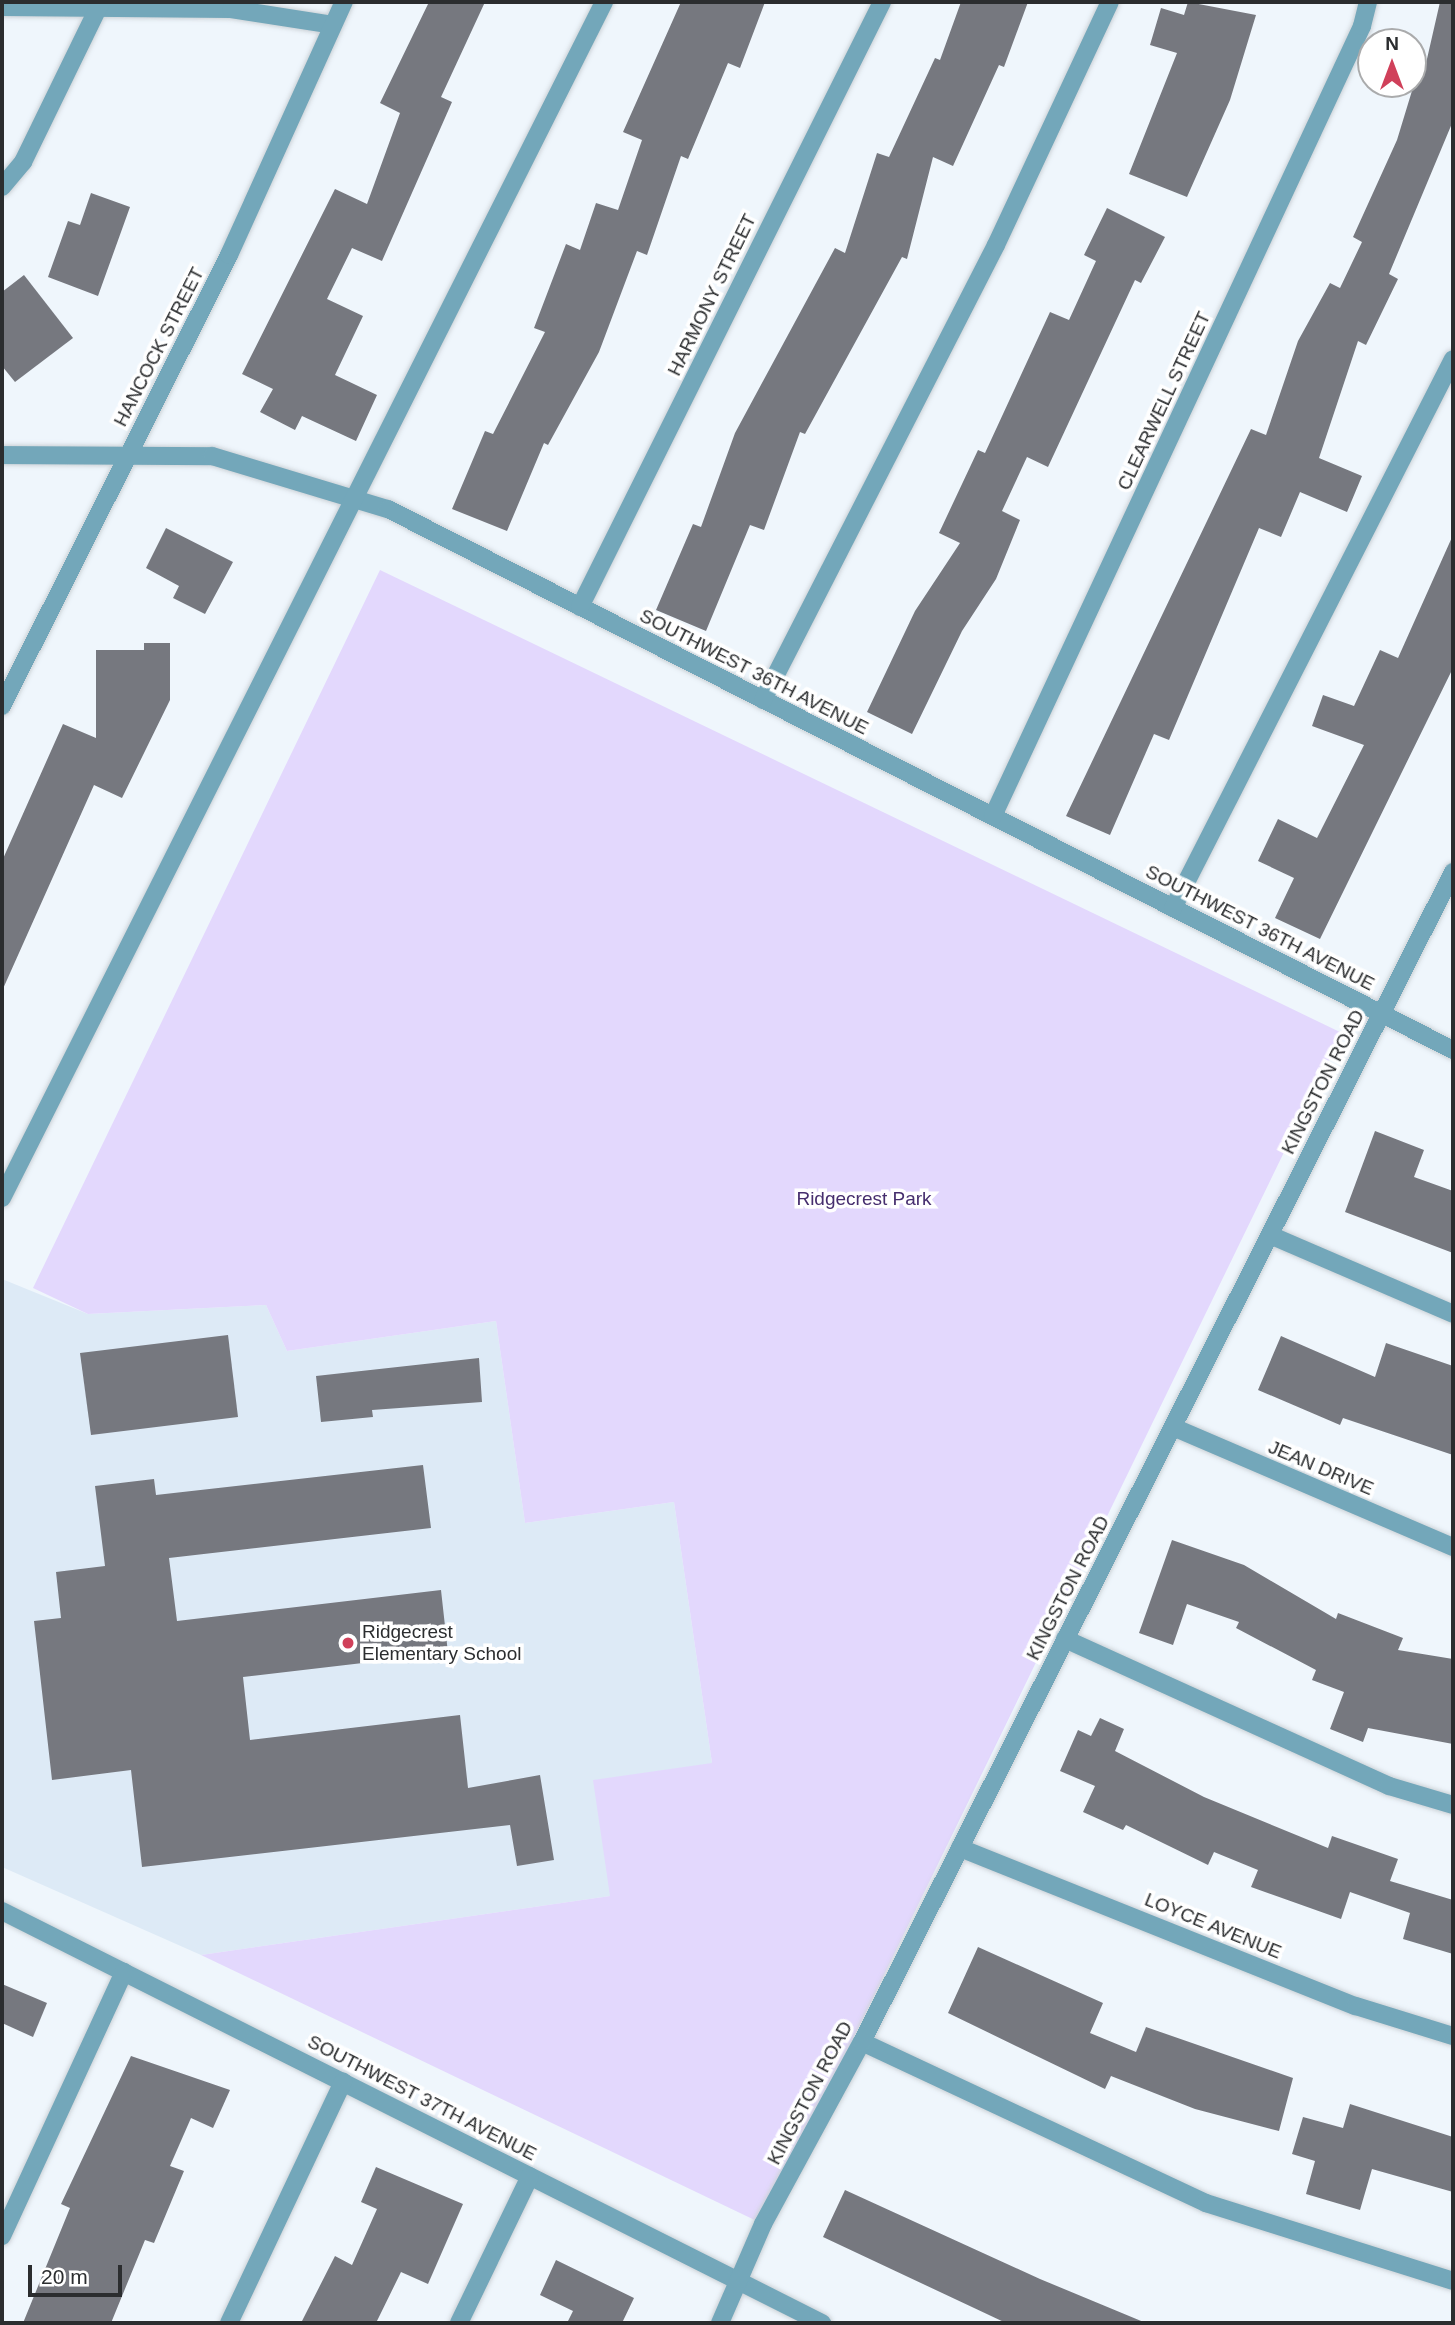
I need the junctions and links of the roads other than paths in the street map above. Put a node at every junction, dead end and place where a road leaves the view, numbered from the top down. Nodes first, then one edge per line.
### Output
1 (344, 2) edge
2 (604, 2) edge
3 (882, 2) edge
4 (1111, 2) edge
5 (1368, 2) edge
6 (100, 5) edge
7 (2, 6) edge
8 (333, 25) junction
9 (2, 187) edge
10 (1453, 359) edge
11 (2, 455) edge
12 (128, 456) junction
13 (354, 499) junction
14 (580, 607) junction
15 (763, 700) junction
16 (2, 706) edge
17 (993, 816) junction
18 (1453, 872) edge
19 (1172, 908) junction
20 (1382, 1014) junction
21 (1453, 1050) edge
22 (2, 1198) edge
23 (1270, 1235) junction
24 (1453, 1314) edge
25 (1172, 1427) junction
26 (1453, 1547) edge
27 (1065, 1639) junction
28 (1453, 1805) edge
29 (960, 1848) junction
30 (2, 1911) edge
31 (124, 1972) junction
32 (1453, 2036) edge
33 (862, 2042) junction
34 (343, 2082) junction
35 (530, 2176) junction
36 (2, 2236) edge
37 (1453, 2281) edge
38 (741, 2282) junction
39 (229, 2323) edge
40 (459, 2323) edge
41 (720, 2323) edge
42 (822, 2323) edge

1 - 8 street, HANCOCK STREET
2 - 13 street
3 - 14 street, HARMONY STREET
4 - 15 street
5 - 17 street, CLEARWELL STREET
6 - 7 street
6 - 8 street
6 - 9 street
8 - 12 street, HANCOCK STREET
10 - 19 street
11 - 12 street, SOUTHWEST 36TH AVENUE
12 - 13 street, SOUTHWEST 36TH AVENUE
12 - 16 street, HANCOCK STREET
13 - 14 street, SOUTHWEST 36TH AVENUE
13 - 22 street
14 - 15 street, SOUTHWEST 36TH AVENUE
15 - 17 street, SOUTHWEST 36TH AVENUE
17 - 19 street, SOUTHWEST 36TH AVENUE
18 - 20 street, KINGSTON ROAD
19 - 20 street, SOUTHWEST 36TH AVENUE
20 - 21 street, SOUTHWEST 36TH AVENUE
20 - 23 street, KINGSTON ROAD
23 - 24 street
23 - 25 street, KINGSTON ROAD
25 - 26 street, JEAN DRIVE
25 - 27 street, KINGSTON ROAD
27 - 28 street
27 - 29 street, KINGSTON ROAD
29 - 32 street, LOYCE AVENUE
29 - 33 street, KINGSTON ROAD
30 - 31 street, SOUTHWEST 37TH AVENUE
31 - 34 street, SOUTHWEST 37TH AVENUE
31 - 36 street
33 - 37 street
33 - 38 street, KINGSTON ROAD
34 - 35 street, SOUTHWEST 37TH AVENUE
34 - 39 street
35 - 38 street, SOUTHWEST 37TH AVENUE
35 - 40 street
38 - 41 street, KINGSTON ROAD
38 - 42 street, SOUTHWEST 37TH AVENUE

